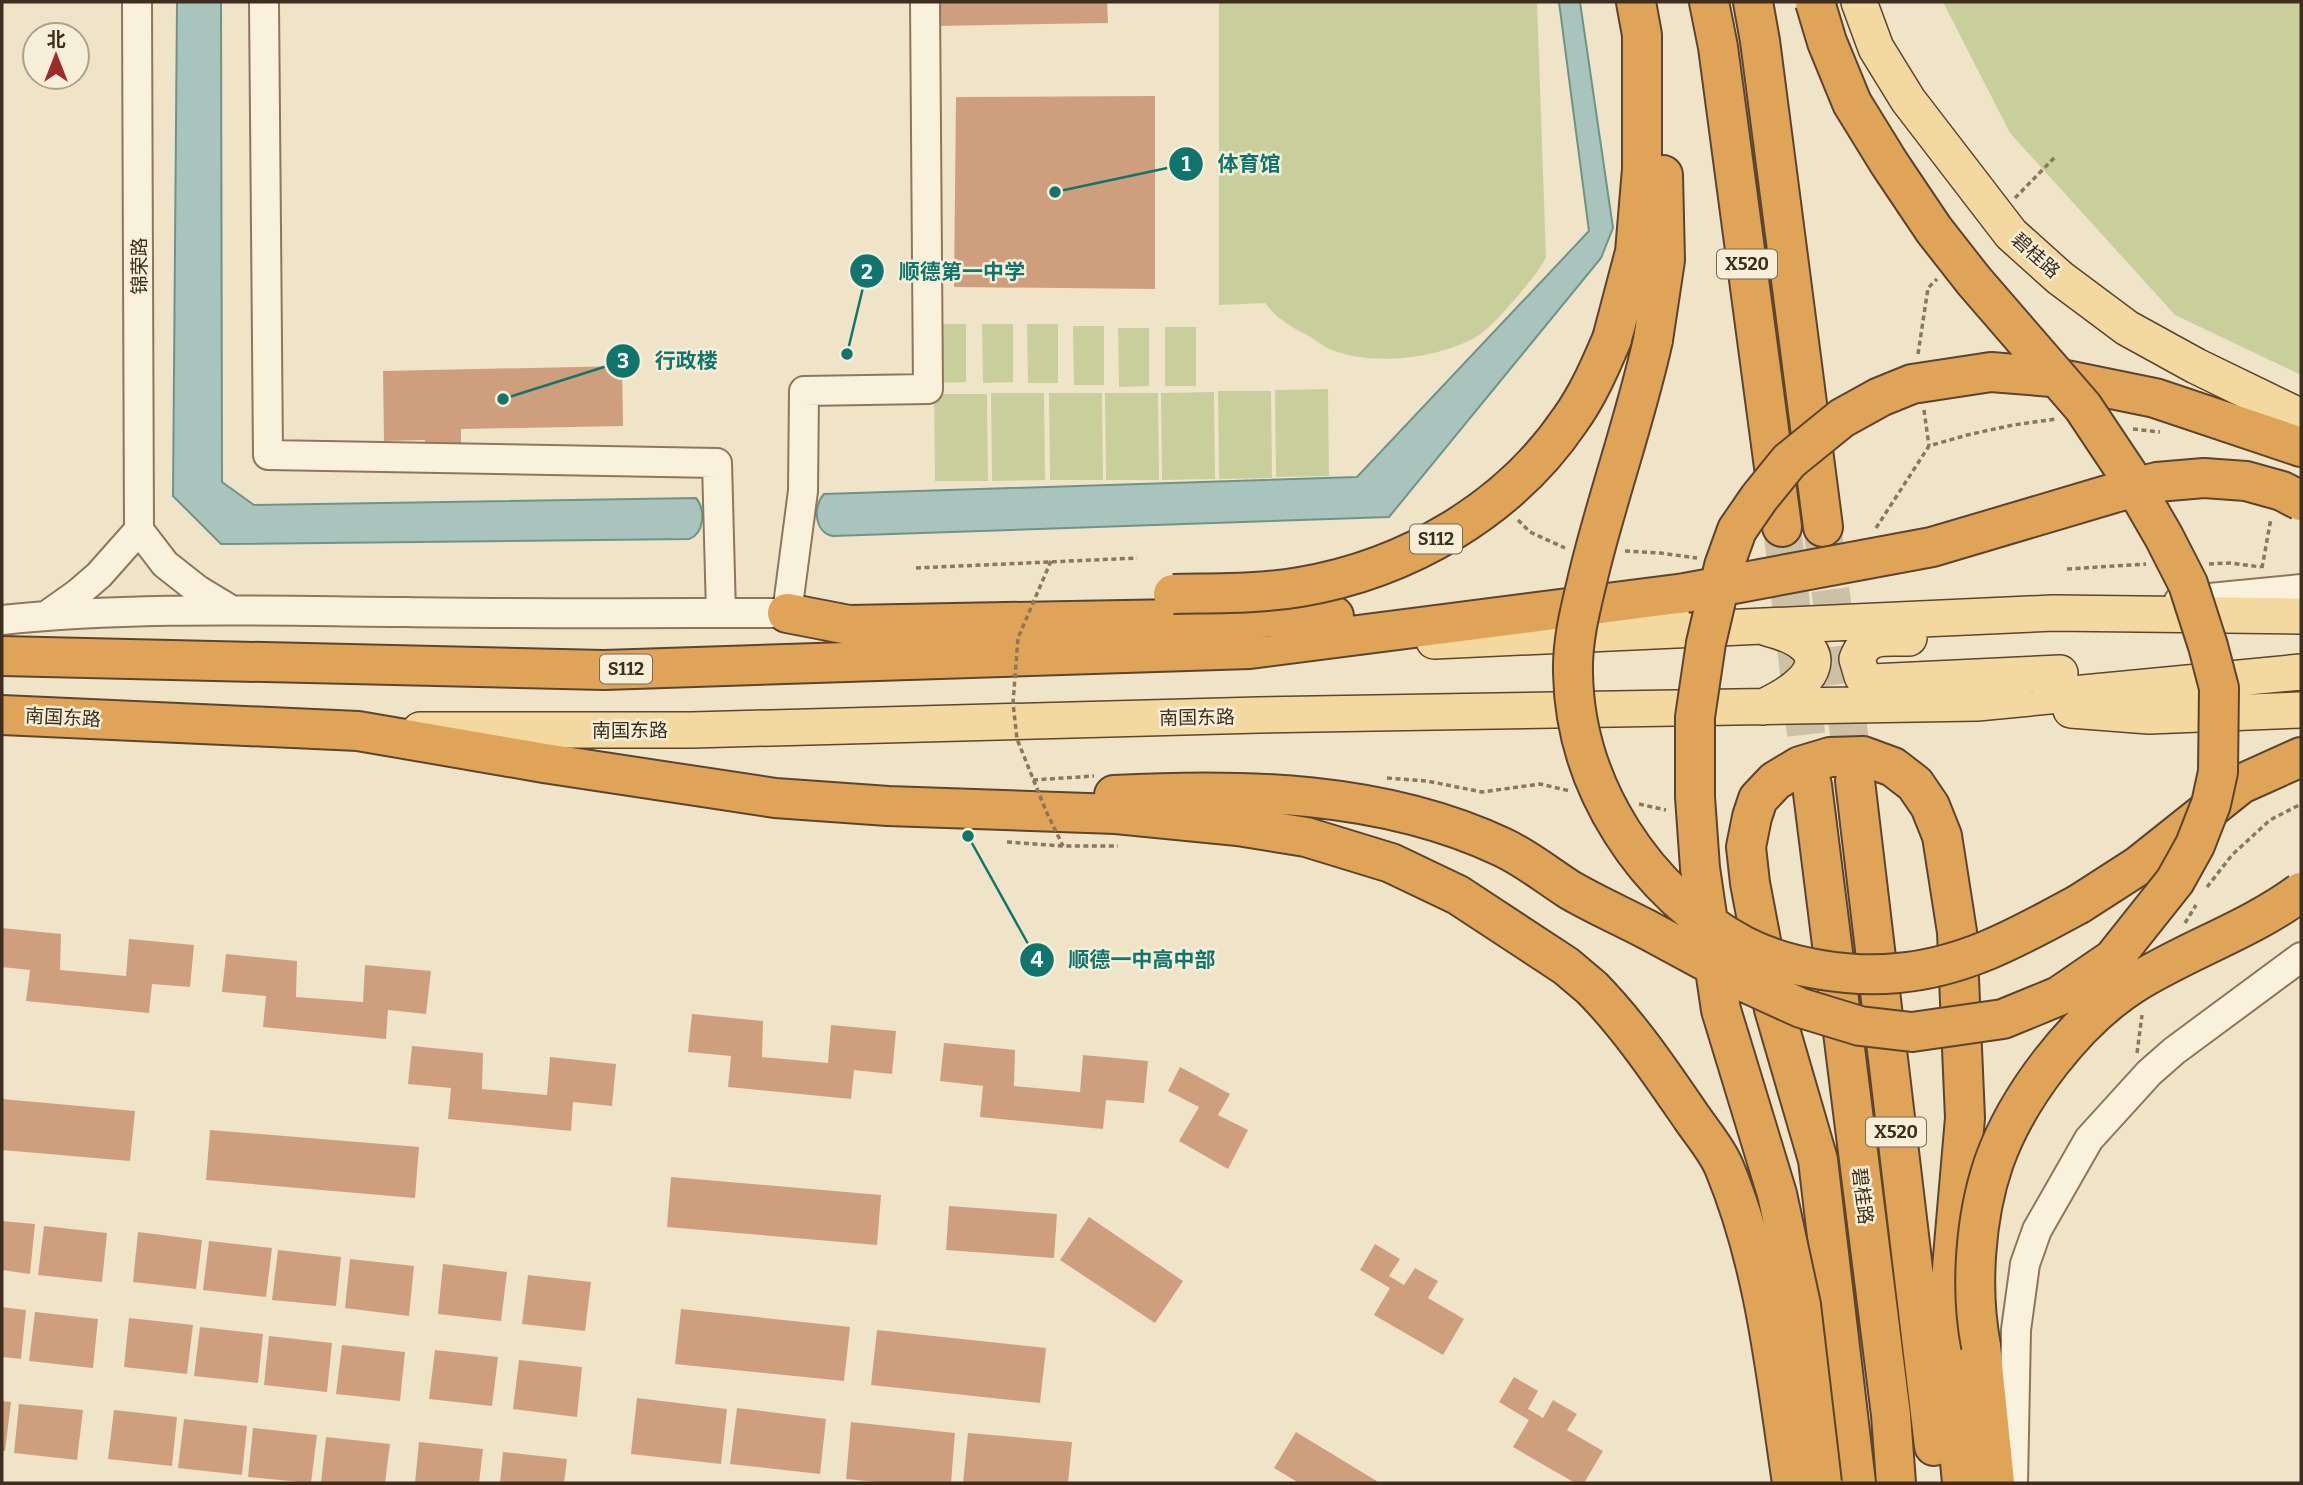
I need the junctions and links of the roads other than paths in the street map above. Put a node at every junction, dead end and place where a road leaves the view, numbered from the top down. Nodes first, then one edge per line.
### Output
1 (137, 2) edge
2 (264, 2) edge
3 (925, 2) edge
4 (1709, 2) edge
5 (1753, 2) edge
6 (1815, 2) edge
7 (1859, 2) edge
8 (1639, 18) edge
9 (2301, 417) edge
10 (2301, 447) edge
11 (2301, 501) edge
12 (1782, 527) tunnel mouth
13 (1823, 527) tunnel mouth
14 (139, 530) junction
15 (2297, 607) edge
16 (231, 610) junction
17 (721, 613) junction
18 (788, 613) junction
19 (1529, 613) junction
20 (46, 616) junction
21 (2, 621) edge
22 (1761, 626) junction
23 (1250, 649) junction
24 (2, 656) edge
25 (2301, 672) edge
26 (2248, 676) junction
27 (1977, 703) junction
28 (1763, 707) junction
29 (2301, 710) edge
30 (2, 715) edge
31 (358, 731) junction
32 (2301, 757) edge
33 (1855, 781) tunnel mouth
34 (1812, 785) tunnel mouth
35 (888, 806) junction
36 (2301, 892) edge
37 (2301, 957) edge
38 (1792, 1483) edge
39 (1822, 1483) edge
40 (1856, 1483) edge
41 (1896, 1483) edge
42 (1938, 1483) edge
43 (1962, 1483) edge
44 (1995, 1483) edge
45 (2013, 1483) edge

1 - 14 street, 锦荣路
2 - 17 street
3 - 18 street
4 - 12 highway, X520
5 - 13 highway, X520
6 - 35 highway, bridge
7 - 9 main road, 碧桂路
8 - 18 highway, S112, bridge
8 - 32 highway, bridge
10 - 39 highway, bridge
11 - 19 highway, bridge
14 - 16 street
14 - 20 street
15 - 22 main road
15 - 26 main road
16 - 17 street
16 - 20 street
17 - 18 street
18 - 19 highway
19 - 23 highway
20 - 21 street
22 - 23 main road
22 - 28 main road
23 - 24 highway, S112
25 - 26 main road
26 - 27 main road
27 - 28 main road, 南国东路
27 - 29 main road
28 - 31 main road, 南国东路
30 - 31 highway, 南国东路
31 - 35 highway
33 - 42 highway, X520
34 - 41 highway, 碧桂路 / X520
35 - 38 highway, bridge
36 - 44 highway, bridge
37 - 45 street
40 - 43 highway

